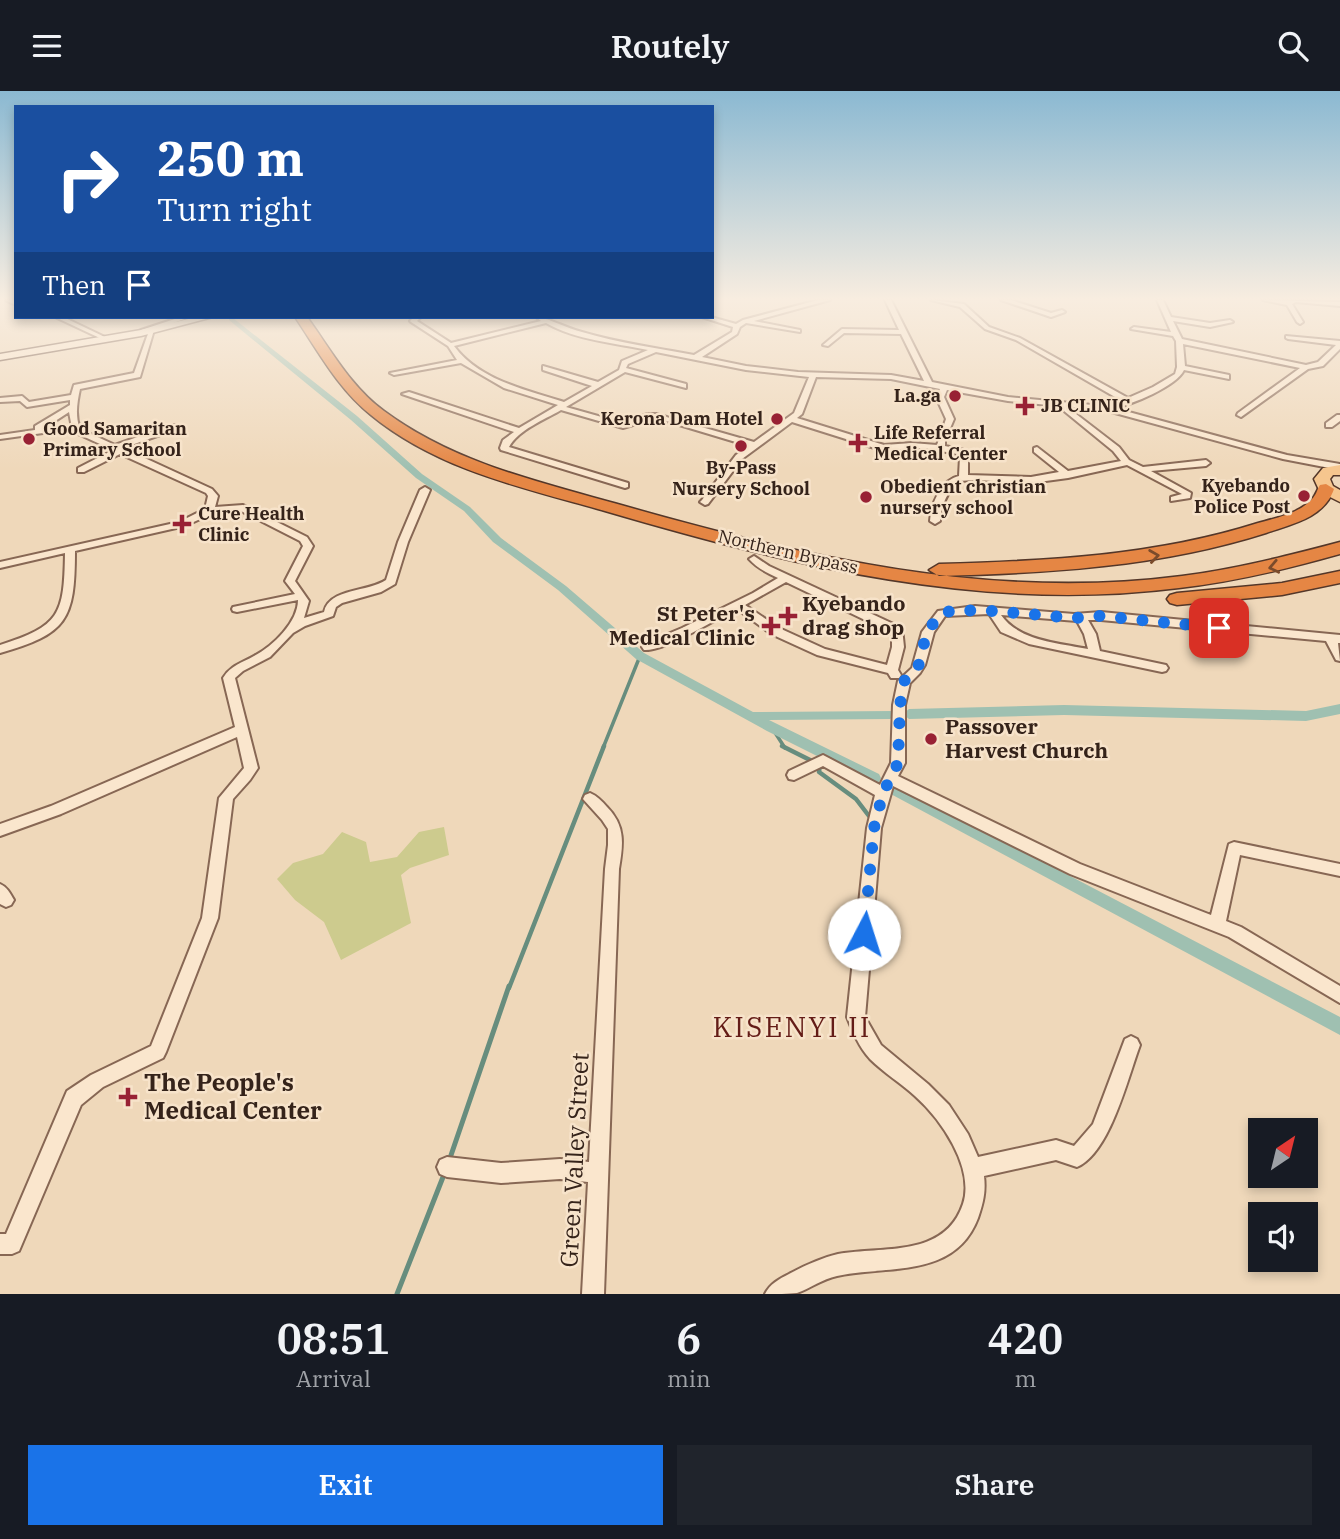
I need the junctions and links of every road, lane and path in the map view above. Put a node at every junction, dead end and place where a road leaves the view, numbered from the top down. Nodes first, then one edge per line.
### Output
1 (143, 356) edge
2 (327, 356) edge
3 (343, 356) edge
4 (458, 356) edge
5 (640, 356) edge
6 (685, 356) edge
7 (698, 356) edge
8 (916, 356) edge
9 (1048, 356) edge
10 (1180, 356) edge
11 (1258, 356) edge
12 (1329, 356) edge
13 (695, 358) junction
14 (461, 361) junction
15 (1181, 367) junction
16 (1306, 367) junction
17 (545, 368) dead end
18 (624, 370) junction
19 (394, 373) dead end
20 (813, 375) junction
21 (1226, 377) dead end
22 (929, 384) junction
23 (598, 385) junction
24 (683, 386) dead end
25 (945, 387) junction
26 (405, 394) dead end
27 (0, 400) edge
28 (1128, 401) junction
29 (74, 402) junction
30 (1059, 404) junction
31 (563, 407) junction
32 (1103, 408) junction
33 (1241, 415) dead end
34 (1340, 417) edge
35 (790, 419) junction
36 (174, 427) dead end
37 (1340, 429) edge
38 (77, 431) junction
39 (520, 431) junction
40 (29, 433) junction
41 (0, 437) edge
42 (754, 445) junction
43 (942, 448) junction
44 (118, 449) junction
45 (1037, 450) dead end
46 (1286, 457) junction
47 (1127, 462) junction
48 (1206, 463) dead end
49 (1145, 469) junction
50 (1340, 469) edge
51 (81, 470) dead end
52 (1068, 475) junction
53 (963, 477) junction
54 (625, 485) dead end
55 (1329, 488) edge
56 (425, 490) dead end
57 (1174, 499) dead end
58 (705, 502) dead end
59 (208, 511) junction
60 (935, 521) dead end
61 (1340, 533) edge
62 (1340, 548) edge
63 (71, 549) junction
64 (754, 559) dead end
65 (0, 565) edge
66 (941, 576) junction
67 (1340, 576) edge
68 (785, 578) junction
69 (302, 596) junction
70 (738, 605) junction
71 (237, 608) dead end
72 (993, 611) junction
73 (1085, 619) junction
74 (1336, 639) edge
75 (280, 643) junction
76 (648, 647) dead end
77 (0, 649) edge
78 (1095, 655) junction
79 (1340, 657) edge
80 (1163, 669) dead end
81 (892, 670) junction
82 (904, 681) junction
83 (242, 729) junction
84 (794, 775) dead end
85 (888, 786) junction
86 (590, 799) dead end
87 (0, 830) edge
88 (1340, 870) edge
89 (1217, 924) junction
90 (1340, 995) edge
91 (1131, 1045) dead end
92 (447, 1167) dead end
93 (972, 1168) junction
94 (597, 1173) junction
95 (0, 1244) edge
96 (593, 1294) edge
97 (776, 1294) edge

1 - 29 street
2 - 66 highway, Northern Bypass
3 - 66 highway, Northern Bypass
4 - 14 street
5 - 18 street
6 - 13 street
7 - 13 street
8 - 22 street
9 - 28 street
10 - 15 street
11 - 16 street
12 - 16 street
13 - 20 street
14 - 19 street
14 - 31 street
15 - 21 street
15 - 28 street
16 - 33 street
17 - 23 street
18 - 23 street
18 - 24 street
20 - 22 street
20 - 35 street
22 - 25 street
23 - 31 street
25 - 30 street
25 - 43 street
26 - 39 street
27 - 29 street
28 - 32 street
29 - 38 street
29 - 40 street
30 - 32 street
30 - 47 street
31 - 39 street
31 - 42 street
32 - 46 street
34 - 37 street
35 - 42 street
35 - 43 street
36 - 44 street
38 - 40 street
38 - 44 street
39 - 54 street
40 - 41 street
42 - 58 street
43 - 53 street
44 - 51 street
44 - 59 street
45 - 52 street
46 - 50 street
46 - 55 street
47 - 49 street
47 - 52 street
48 - 49 street
49 - 57 street
50 - 55 main road
52 - 53 street
53 - 60 street
66 -> 55 highway
56 - 75 street
59 - 63 street
59 - 69 street
61 - 66 highway, Northern Bypass
62 -> 66 highway, Northern Bypass
63 - 65 street
63 - 77 street
64 - 68 street
66 - 67 highway
68 - 70 street
68 - 81 street
69 - 71 street
69 - 75 street
70 - 76 street
70 - 81 street
72 - 73 street
72 - 78 street
72 - 82 street
73 - 74 street
73 - 78 street
74 - 79 street
75 - 83 street
78 - 80 street
81 - 82 street
82 - 85 street
83 - 87 street
83 - 95 street
84 - 85 street
85 - 89 street
85 - 93 street
86 - 94 street, Green Valley Street
88 - 89 street
89 - 90 street
91 - 93 street
92 - 94 street
93 - 97 street
94 - 96 street, Green Valley Street

